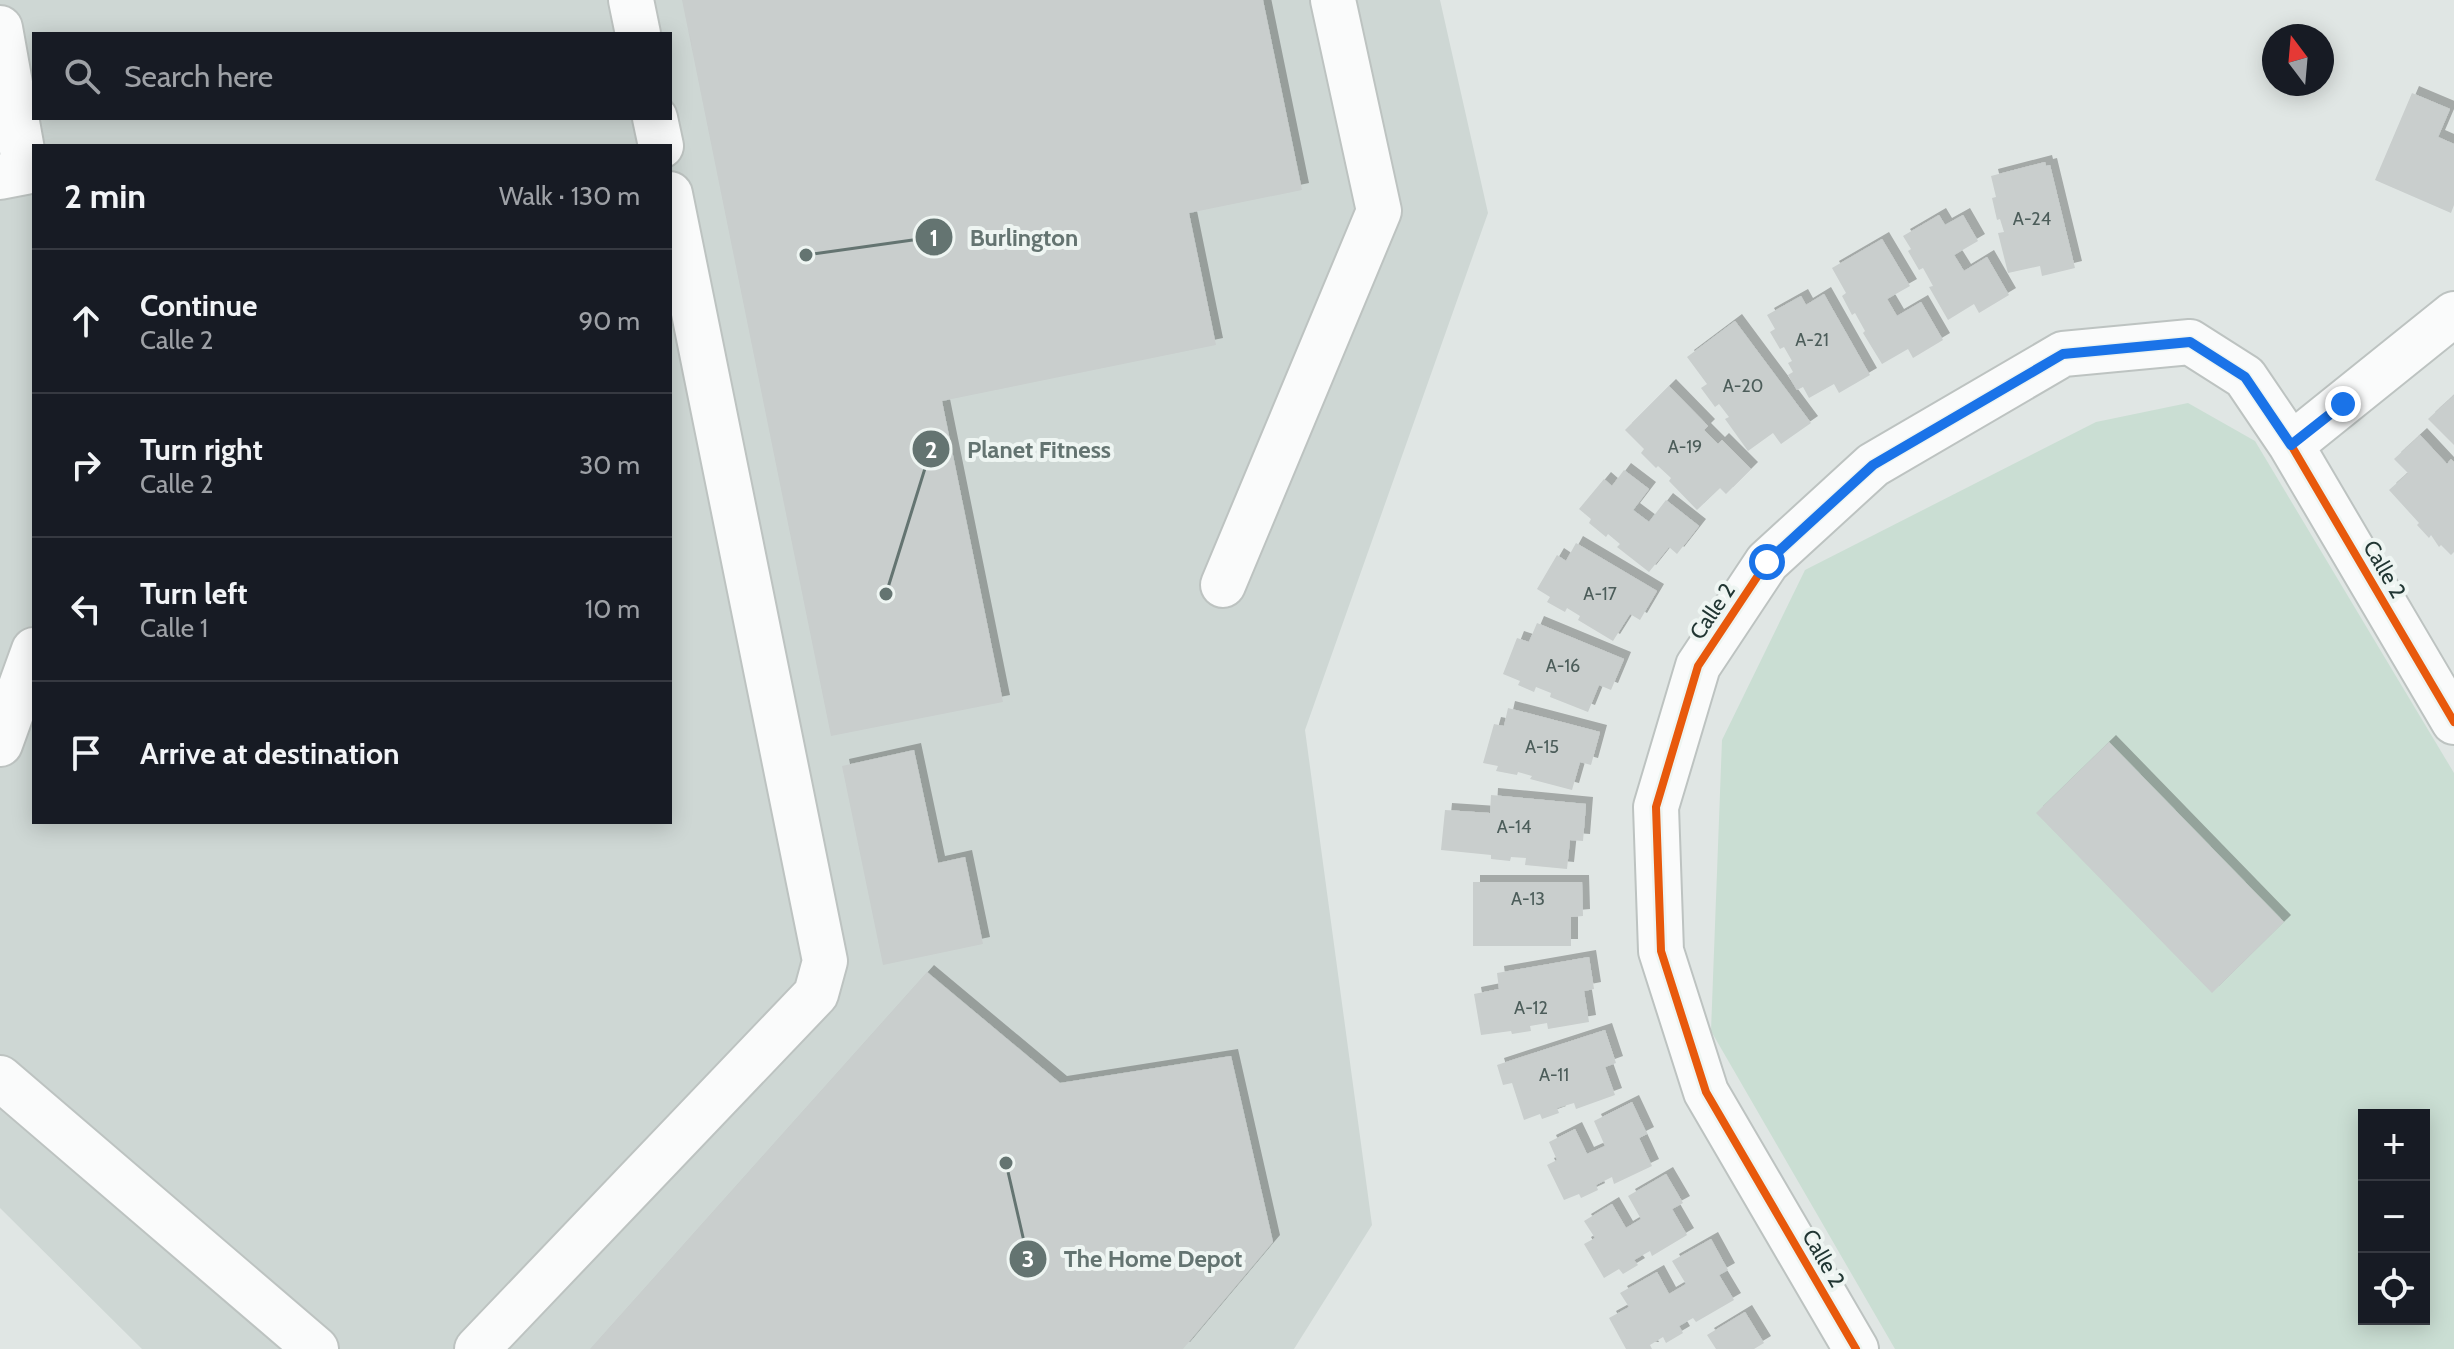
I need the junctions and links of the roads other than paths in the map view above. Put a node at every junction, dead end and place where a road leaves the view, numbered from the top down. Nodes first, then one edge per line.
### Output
1 (631, 0) edge
2 (1333, 0) edge
3 (638, 32) edge
4 (1, 34) edge
5 (655, 120) edge
6 (8, 121) edge
7 (661, 144) edge
8 (13, 174) edge
9 (672, 204) edge
10 (2454, 314) edge
11 (2291, 445) junction
12 (1223, 585) dead end
13 (32, 656) edge
14 (2454, 722) edge
15 (0, 744) edge
16 (0, 1078) edge
17 (316, 1349) edge
18 (477, 1349) edge
19 (1856, 1349) edge

1 - 3 street
2 - 12 street
4 - 6 street
5 - 7 street
6 - 8 street
9 - 18 street
10 - 11 street
11 - 14 street, Calle 2
11 - 19 street, Calle 2
13 - 15 street
16 - 17 street

